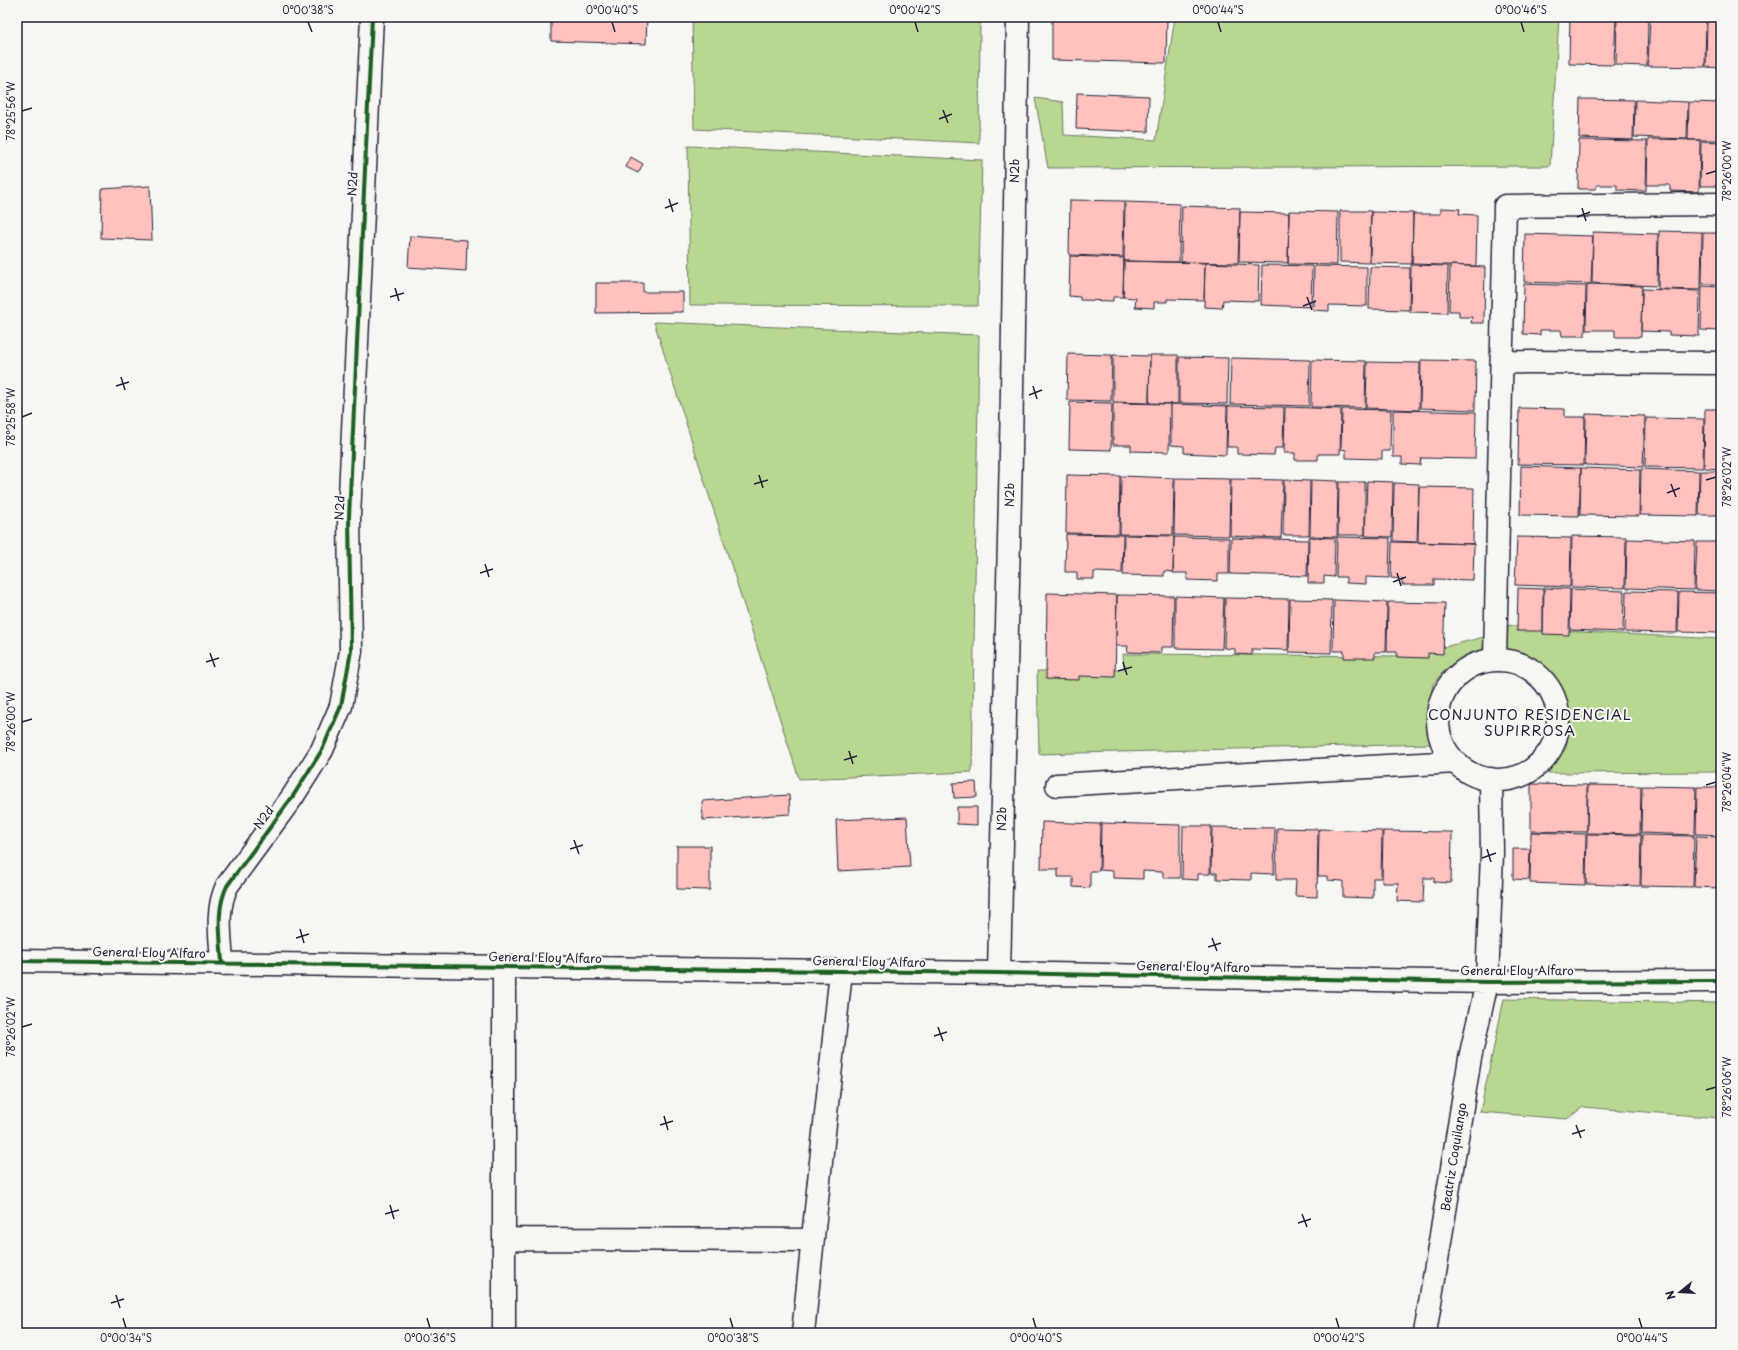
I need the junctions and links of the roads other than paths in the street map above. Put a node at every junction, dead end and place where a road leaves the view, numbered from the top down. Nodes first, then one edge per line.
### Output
1 (372, 17) edge
2 (1018, 17) edge
3 (1721, 204) edge
4 (1503, 362) junction
5 (1721, 363) edge
6 (1495, 659) junction
7 (1456, 762) junction
8 (1491, 779) junction
9 (1057, 785) dead end
10 (17, 961) edge
11 (222, 964) junction
12 (504, 968) junction
13 (841, 971) junction
14 (999, 973) junction
15 (1721, 981) edge
16 (1487, 982) junction
17 (504, 1238) junction
18 (813, 1240) junction
19 (504, 1333) edge
20 (803, 1333) edge
21 (1425, 1333) edge

1 - 11 street, N2d
2 - 14 street, N2b
3 - 4 street
4 - 5 street
4 - 6 street
6 - 7 street
6 - 8 street
7 - 8 street
7 - 9 street
8 - 16 street, Beatriz Coquilango
10 - 11 street, General Eloy Alfaro
11 - 12 street, General Eloy Alfaro
12 - 13 street, General Eloy Alfaro
12 - 17 street
13 - 14 street, General Eloy Alfaro
13 - 18 street
14 - 16 street, General Eloy Alfaro
15 - 16 street, General Eloy Alfaro
16 - 21 street, Beatriz Coquilango
17 - 18 street
17 - 19 street
18 - 20 street

